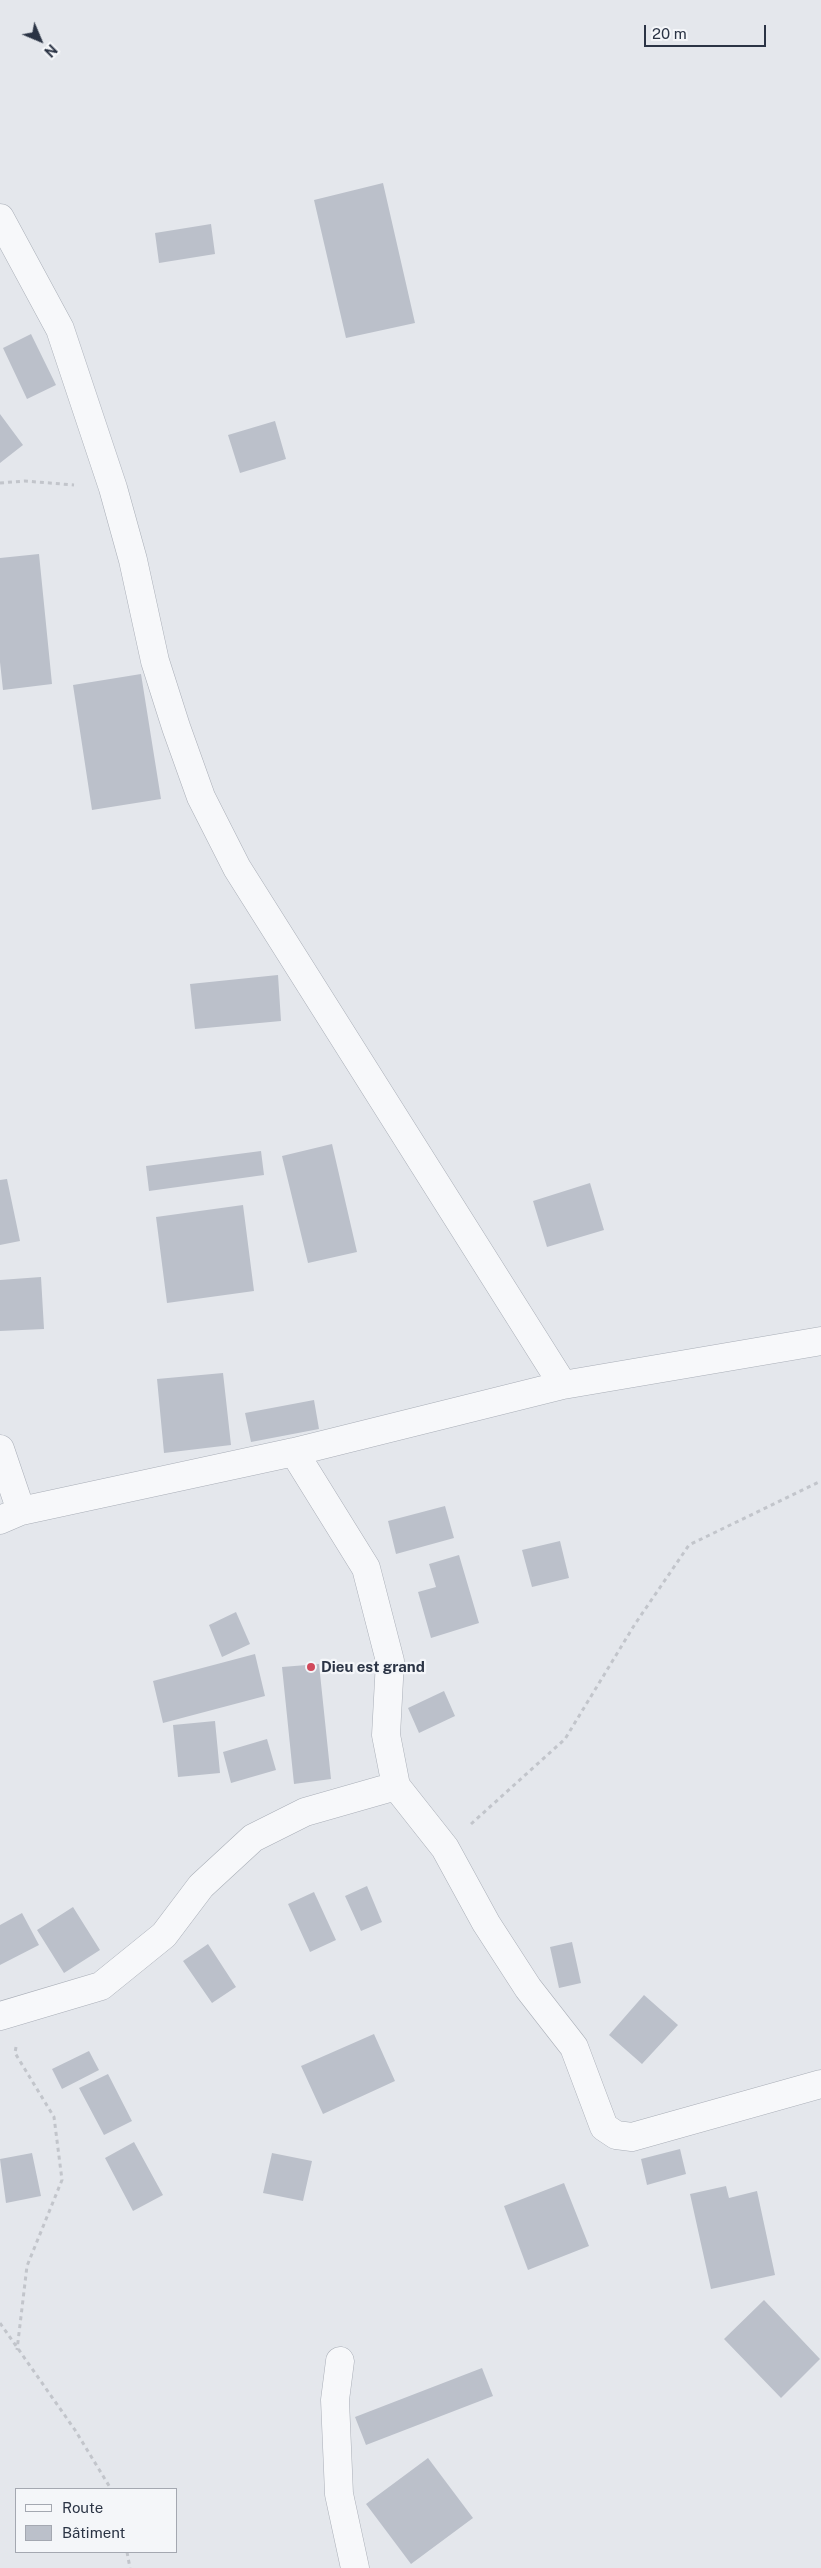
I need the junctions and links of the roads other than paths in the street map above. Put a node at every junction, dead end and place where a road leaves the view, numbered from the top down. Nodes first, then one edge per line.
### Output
1 (0, 218) edge
2 (821, 1341) edge
3 (563, 1384) junction
4 (0, 1449) edge
5 (294, 1452) junction
6 (11, 1516) edge
7 (396, 1786) junction
8 (9, 2014) edge
9 (821, 2084) edge
10 (340, 2361) dead end
11 (355, 2568) edge

1 - 3 street
2 - 3 street
3 - 5 street
4 - 6 street
5 - 6 street
5 - 7 street
7 - 8 street
7 - 9 street
10 - 11 street

